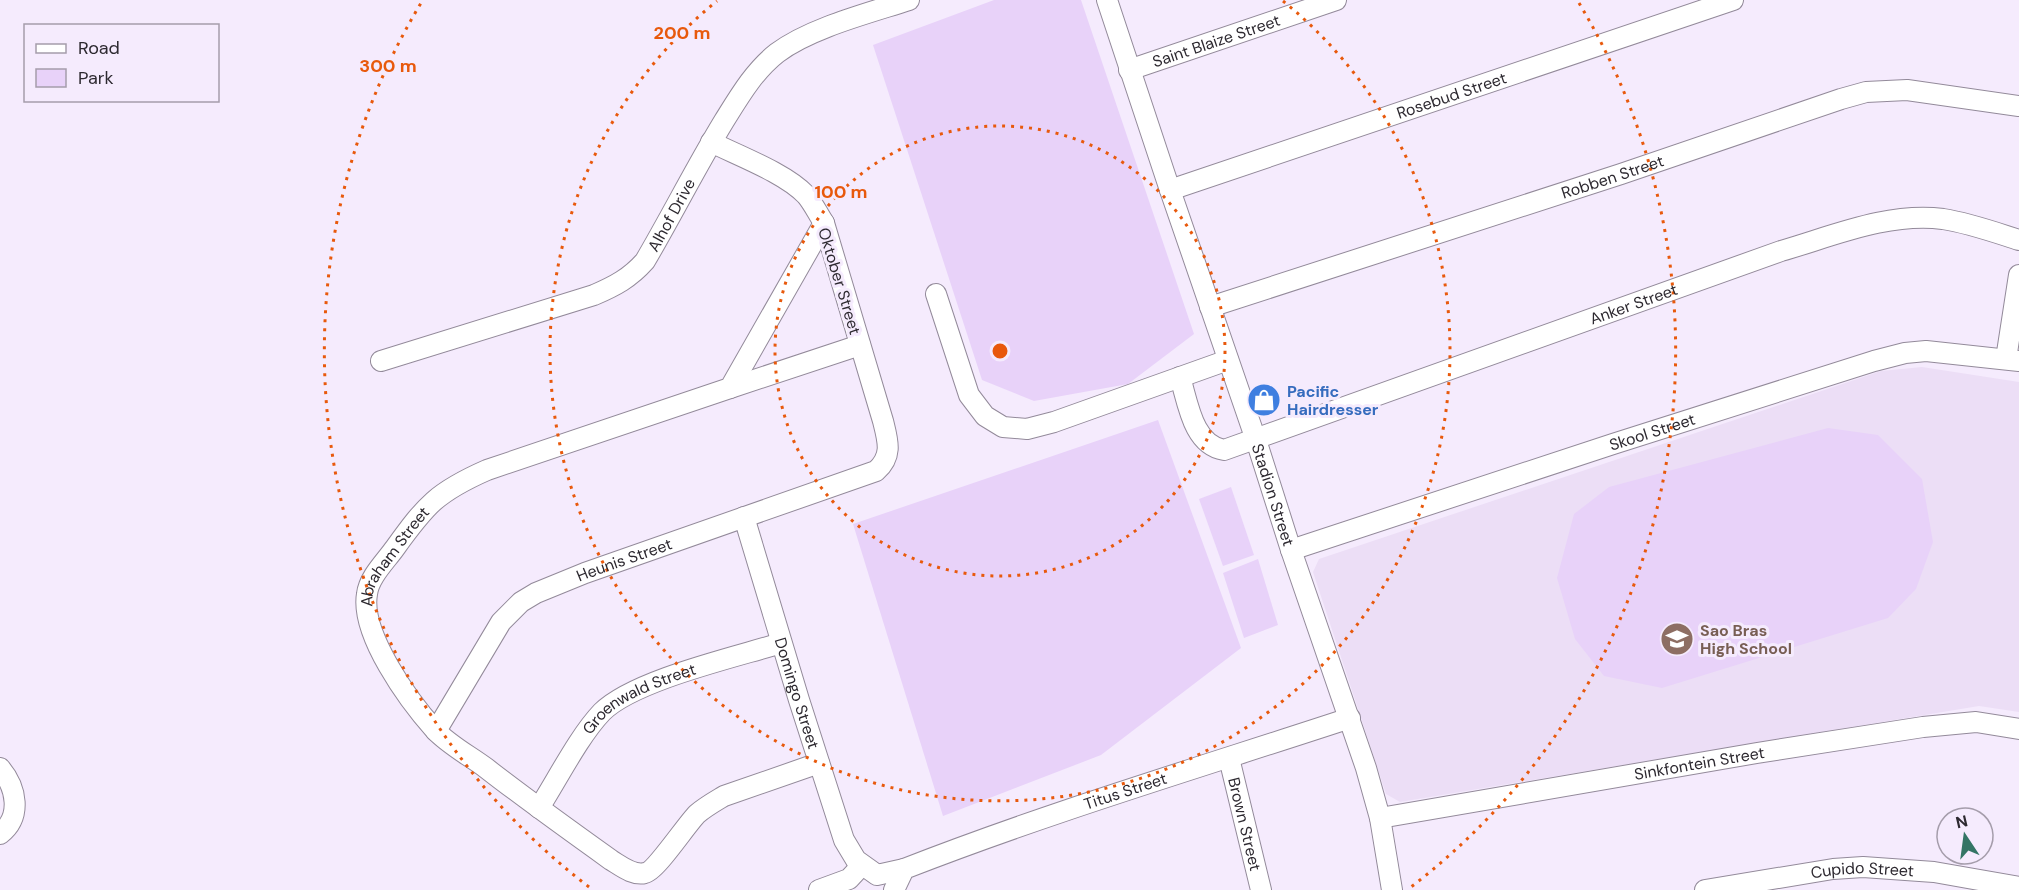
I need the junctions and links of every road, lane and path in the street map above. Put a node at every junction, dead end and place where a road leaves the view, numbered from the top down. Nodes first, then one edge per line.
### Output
1 (909, 0) edge
2 (1107, 0) edge
3 (1336, 0) edge
4 (1733, 0) edge
5 (861, 8) edge
6 (1129, 70) junction
7 (2019, 106) edge
8 (711, 142) junction
9 (1170, 190) junction
10 (824, 223) junction
11 (2019, 240) edge
12 (2019, 275) edge
13 (936, 294) dead end
14 (1210, 307) junction
15 (860, 345) junction
16 (1228, 360) junction
17 (2013, 360) edge
18 (381, 361) dead end
19 (1180, 377) junction
20 (730, 388) junction
21 (1256, 440) junction
22 (876, 471) joint
23 (744, 517) junction
24 (1292, 550) junction
25 (781, 643) junction
26 (1350, 718) junction
27 (2019, 729) edge
28 (436, 731) junction
29 (1228, 758) junction
30 (819, 763) junction
31 (0, 768) edge
32 (539, 808) junction
33 (1380, 818) junction
34 (0, 834) edge
35 (862, 865) junction
36 (904, 870) junction
37 (2019, 887) edge
38 (1255, 888) edge
39 (819, 890) edge
40 (894, 890) edge
41 (1392, 890) edge
42 (1705, 890) edge

1 - 5 street, Alhof Drive
2 - 6 street, Stadion Street
3 - 6 street, Saint Blaize Street
4 - 9 street, Rosebud Street
5 - 8 street, Alhof Drive
6 - 9 street, Stadion Street
7 - 14 street, Robben Street
8 - 10 street, Oktober Street
8 - 18 street, Alhof Drive
9 - 14 street, Stadion Street
10 - 15 street, Oktober Street
10 - 20 street
11 - 21 street, Anker Street
12 - 17 street
13 - 19 street
14 - 16 street, Stadion Street
15 - 20 street, Abraham Street
15 - 22 street, Oktober Street
16 - 19 street
16 - 21 street, Stadion Street
17 - 24 street, Skool Street
19 - 21 street, Anker Street
20 - 28 street, Abraham Street
21 - 24 street, Stadion Street
22 - 23 street, Heunis Street
23 - 25 street, Domingo Street
23 - 28 street, Heunis Street
24 - 26 street, Stadion Street
25 - 30 street, Domingo Street
25 - 32 street, Groenwald Street
26 - 29 street, Titus Street
26 - 33 street, Stadion Street
27 - 33 street, Sinkfontein Street
28 - 32 street, Abraham Street
29 - 36 street, Titus Street
29 - 38 street, Brown Street
30 - 32 street, Abraham Street
30 - 35 street, Domingo Street
31 - 34 street
33 - 41 street, Stadion Street
35 - 36 street, Titus Street
35 - 39 street
36 - 40 street
37 - 42 street, Cupido Street

